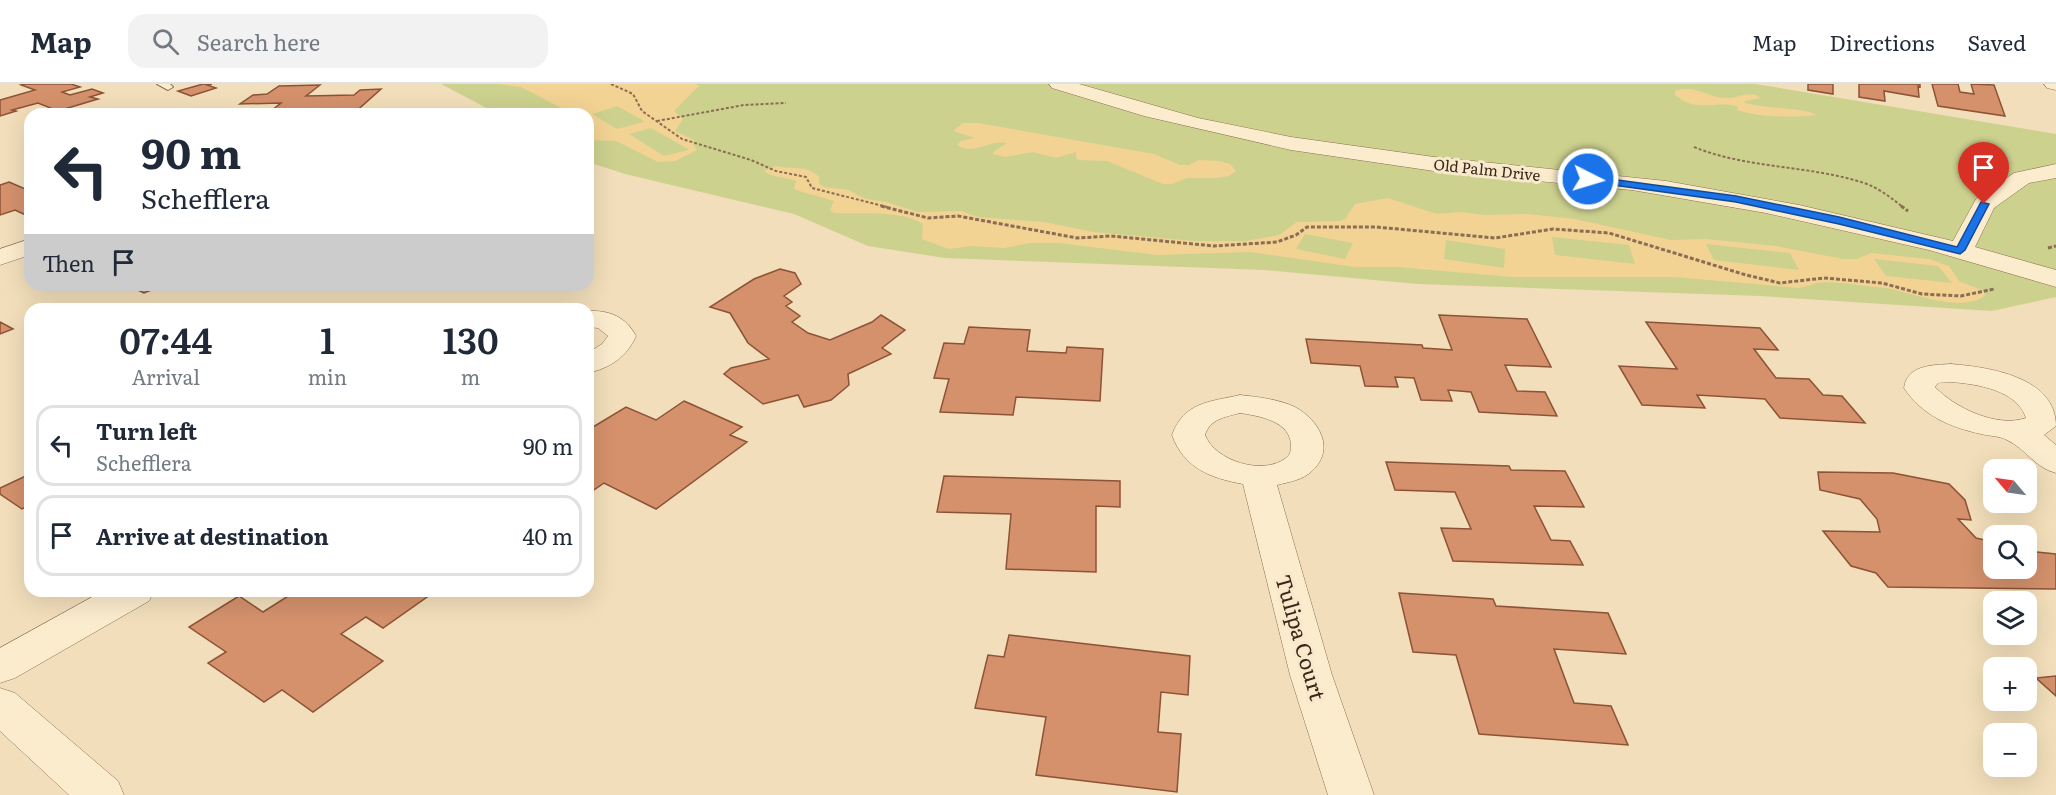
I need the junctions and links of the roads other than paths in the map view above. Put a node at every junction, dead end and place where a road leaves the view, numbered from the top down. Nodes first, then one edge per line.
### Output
1 (1059, 84) edge
2 (2056, 171) edge
3 (24, 249) edge
4 (1960, 250) junction
5 (0, 257) edge
6 (2056, 279) edge
7 (594, 320) edge
8 (594, 361) edge
9 (2015, 430) dead end
10 (2056, 463) edge
11 (1258, 477) dead end
12 (124, 597) edge
13 (0, 667) edge
14 (0, 705) edge
15 (101, 795) edge
16 (1351, 795) edge

1 - 4 street, Old Palm Drive
2 - 4 street
3 - 5 street
4 - 6 street, Old Palm Drive
7 - 8 street
9 - 10 street
11 - 16 street, Tulipa Court
12 - 13 street
14 - 15 street

